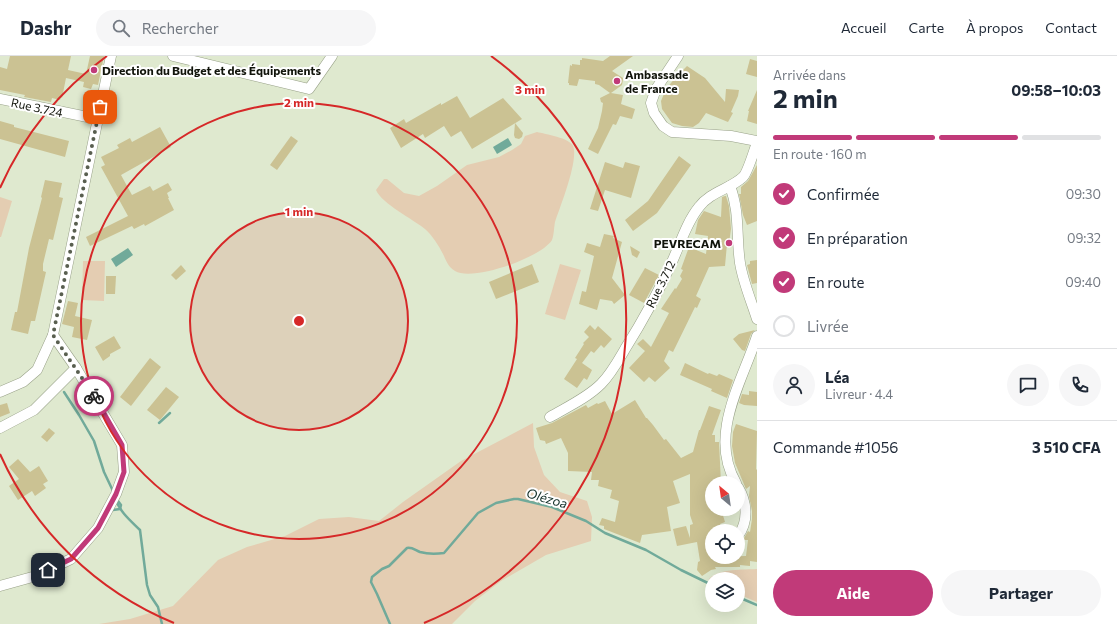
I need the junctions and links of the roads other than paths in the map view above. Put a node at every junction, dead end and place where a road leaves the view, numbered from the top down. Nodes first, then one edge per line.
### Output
1 (111, 56) edge
2 (173, 56) edge
3 (332, 56) edge
4 (678, 56) edge
5 (0, 99) edge
6 (98, 119) junction
7 (757, 142) edge
8 (730, 186) junction
9 (757, 319) edge
10 (53, 335) junction
11 (757, 336) edge
12 (76, 368) junction
13 (0, 392) edge
14 (550, 417) dead end
15 (0, 428) edge
16 (733, 476) edge
17 (745, 505) edge
18 (744, 524) edge
19 (0, 586) edge

1 - 6 street
2 - 3 street
4 - 7 street
5 - 6 street, Rue 3.724
6 - 10 street
7 - 8 street, Rue 3.712
8 - 9 street
8 - 14 street, Rue 3.712
10 - 12 street
10 - 13 street
11 - 16 street
12 - 15 street
12 - 19 street
17 - 18 street

